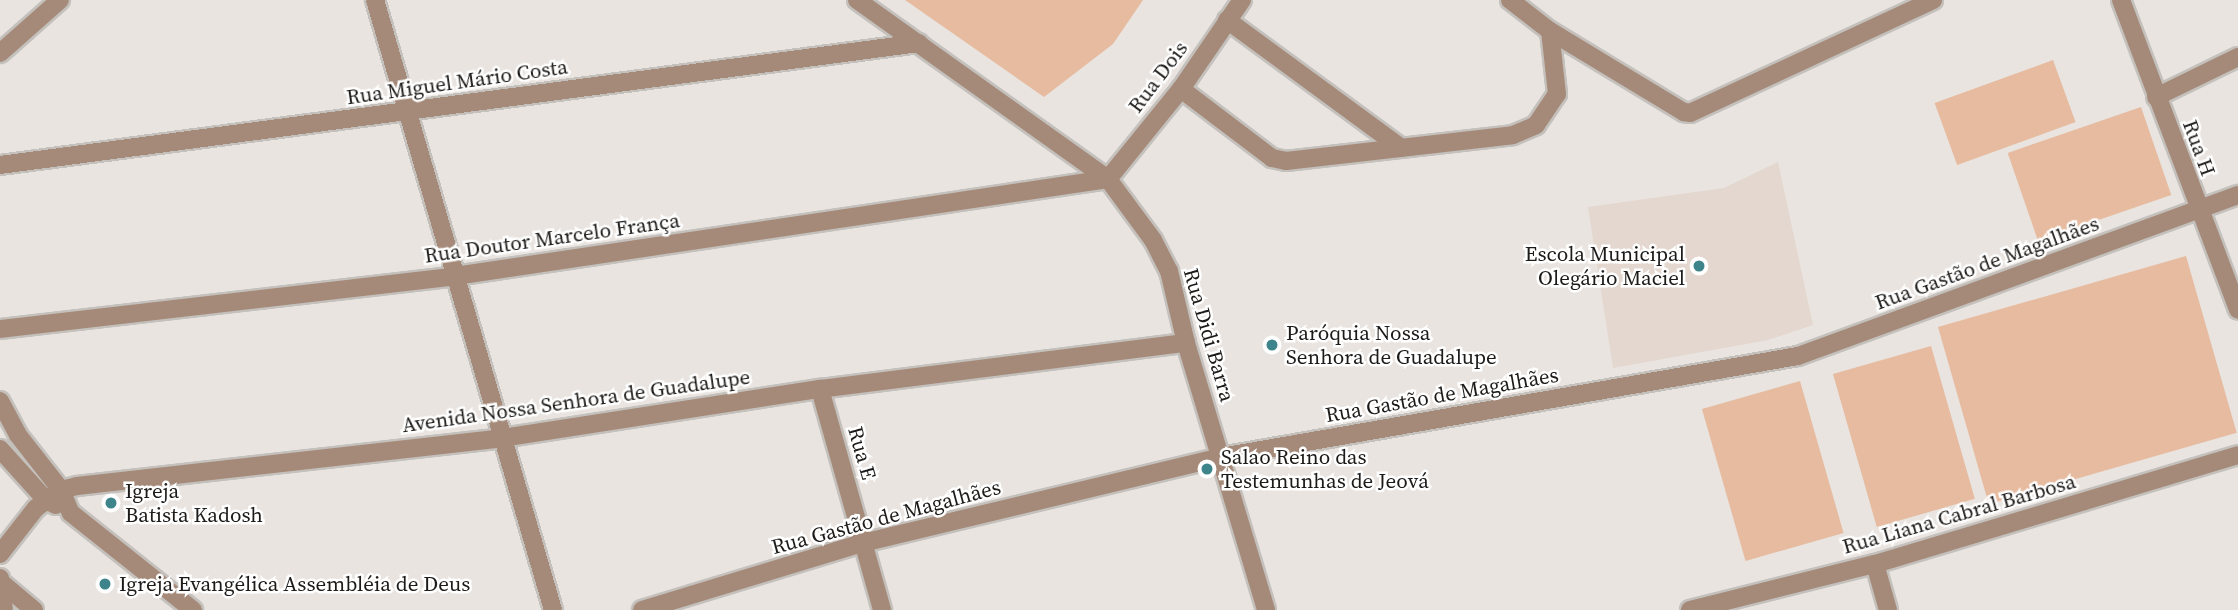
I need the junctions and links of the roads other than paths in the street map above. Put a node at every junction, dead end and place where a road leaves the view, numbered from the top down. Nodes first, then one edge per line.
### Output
1 (60, 0) edge
2 (375, 0) edge
3 (857, 0) edge
4 (1242, 0) edge
5 (1933, 0) edge
6 (2121, 0) edge
7 (1523, 3) edge
8 (1227, 20) junction
9 (1550, 31) junction
10 (919, 43) junction
11 (0, 54) edge
12 (2238, 57) edge
13 (1181, 89) junction
14 (2156, 97) junction
15 (408, 111) junction
16 (1401, 148) junction
17 (0, 165) edge
18 (1108, 179) junction
19 (2238, 195) edge
20 (2198, 210) junction
21 (455, 275) junction
22 (2238, 310) edge
23 (0, 329) edge
24 (1186, 343) junction
25 (820, 388) junction
26 (0, 401) edge
27 (502, 438) junction
28 (0, 449) edge
29 (2238, 455) edge
30 (1221, 457) junction
31 (61, 490) junction
32 (46, 500) junction
33 (71, 513) junction
34 (863, 543) junction
35 (0, 554) edge
36 (1875, 564) junction
37 (1, 581) edge
38 (4, 610) edge
39 (34, 610) edge
40 (193, 610) edge
41 (553, 610) edge
42 (642, 610) edge
43 (882, 610) edge
44 (1266, 610) edge
45 (1690, 610) edge
46 (1888, 610) edge

1 - 11 street
2 - 15 street
3 - 10 street, Rua Didi Barra
4 - 8 street, Rua Dois
5 - 9 street
6 - 14 street, Rua H
7 - 9 street
8 - 13 street, Rua Dois
8 - 16 street
9 - 16 street
10 - 15 street, Rua Miguel Mário Costa
10 - 18 street, Rua Didi Barra
12 - 14 street
13 - 16 street
13 - 18 street, Rua Dois
14 - 20 street, Rua H
15 - 17 street, Rua Miguel Mário Costa
15 - 21 street
18 - 21 street, Rua Doutor Marcelo França
18 - 24 street, Rua Didi Barra
19 - 20 street, Rua Gastão de Magalhães
20 - 22 street, Rua H
20 - 30 street, Rua Gastão de Magalhães
21 - 23 street, Rua Doutor Marcelo França
21 - 27 street
24 - 25 street, Avenida Nossa Senhora de Guadalupe
24 - 30 street, Rua Didi Barra
25 - 27 street, Avenida Nossa Senhora de Guadalupe
25 - 34 street, Rua E
26 - 31 street
27 - 31 street, Avenida Nossa Senhora de Guadalupe
27 - 41 street
28 - 32 street
29 - 36 street, Rua Liana Cabral Barbosa
30 - 34 street, Rua Gastão de Magalhães
30 - 44 street, Rua Didi Barra
31 - 32 street, Avenida Nossa Senhora de Guadalupe
31 - 33 street
32 - 33 street
32 - 35 street, Avenida Nossa Senhora de Guadalupe
33 - 40 street
34 - 42 street, Rua Gastão de Magalhães
34 - 43 street, Rua E
36 - 45 street, Rua Liana Cabral Barbosa
36 - 46 street
37 - 38 street
37 - 39 street

